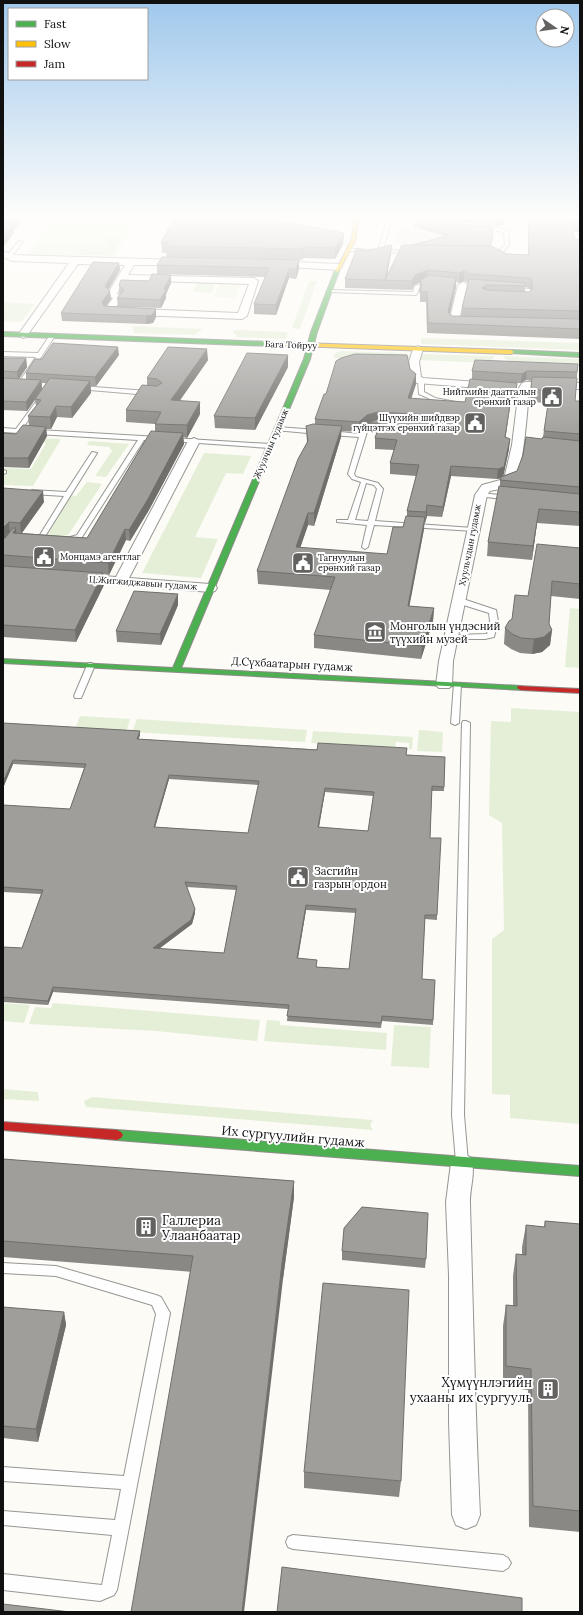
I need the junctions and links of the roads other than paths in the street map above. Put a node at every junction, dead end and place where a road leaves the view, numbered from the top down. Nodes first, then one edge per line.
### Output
1 (54, 291) edge
2 (114, 291) edge
3 (251, 291) edge
4 (329, 291) edge
5 (340, 291) edge
6 (416, 291) edge
7 (461, 291) edge
8 (528, 291) edge
9 (514, 298) edge
10 (486, 323) edge
11 (3, 334) edge
12 (23, 335) junction
13 (52, 336) junction
14 (311, 345) junction
15 (418, 349) junction
16 (3, 354) edge
17 (39, 355) junction
18 (580, 355) edge
19 (420, 381) junction
20 (27, 385) edge
21 (580, 386) edge
22 (501, 387) edge
23 (73, 388) edge
24 (45, 393) edge
25 (158, 394) edge
26 (453, 402) edge
27 (385, 426) edge
28 (277, 429) junction
29 (3, 430) edge
30 (18, 431) junction
31 (363, 436) junction
32 (142, 438) junction
33 (194, 442) junction
34 (270, 446) junction
35 (94, 453) dead end
36 (364, 481) junction
37 (25, 491) edge
38 (68, 494) junction
39 (481, 494) junction
40 (516, 499) edge
41 (339, 521) dead end
42 (352, 522) junction
43 (373, 523) junction
44 (473, 530) junction
45 (365, 547) dead end
46 (70, 577) edge
47 (120, 581) junction
48 (210, 588) junction
49 (460, 601) junction
50 (451, 637) junction
51 (3, 660) edge
52 (91, 665) junction
53 (176, 670) junction
54 (450, 685) junction
55 (580, 691) edge
56 (78, 696) dead end
57 (3, 1126) edge
58 (462, 1163) junction
59 (580, 1171) edge
60 (3, 1268) edge
61 (3, 1474) edge
62 (130, 1483) junction
63 (466, 1515) dead end
64 (3, 1518) edge
65 (122, 1528) junction
66 (293, 1542) dead end
67 (503, 1563) dead end
68 (3, 1582) edge

1 - 12 street
2 - 3 street
4 - 14 main road, Жуулчны гудамж
5 - 6 lane
7 - 10 street
8 - 9 lane
11 - 12 main road, Бага Тойруу
12 - 13 main road, Бага Тойруу
13 - 14 main road, Бага Тойруу
13 - 17 lane
14 - 15 main road, Бага Тойруу
14 - 28 main road, Жуулчны гудамж
15 - 18 main road, Бага Тойруу
15 - 19 street
16 - 17 lane
17 - 20 lane
19 - 22 street
19 - 26 lane
21 - 39 street, Хуульчдын гудамж
23 - 25 lane
24 - 30 lane
27 - 31 lane
28 - 31 lane
28 - 34 main road, Жуулчны гудамж
29 - 30 lane
30 - 32 lane
31 - 36 lane
32 - 33 lane
32 - 38 lane
33 - 34 lane
33 - 47 street
34 - 48 main road, Жуулчны гудамж
35 - 38 lane
36 - 42 lane
36 - 43 lane
37 - 38 lane
39 - 40 lane
39 - 44 street, Хуульчдын гудамж
41 - 42 lane
42 - 43 lane
43 - 44 lane
43 - 45 lane
44 - 49 street, Хуульчдын гудамж
46 - 47 street, Ц.Жигжиджавын гудамж
47 - 48 street, Ц.Жигжиджавын гудамж
48 - 53 main road, Жуулчны гудамж
49 - 50 street, Хуульчдын гудамж
49 - 50 lane
50 - 54 street, Хуульчдын гудамж
51 - 52 main road, Д.Сүхбаатарын гудамж
52 - 53 main road, Д.Сүхбаатарын гудамж
52 - 56 lane
53 - 54 main road, Д.Сүхбаатарын гудамж
54 - 55 main road, Д.Сүхбаатарын гудамж
54 - 58 lane
57 - 58 main road, Их сургуулийн гудамж
58 - 59 main road, Их сургуулийн гудамж
58 - 63 street
60 - 62 lane
61 - 62 lane
62 - 65 lane
64 - 65 lane
65 - 68 lane
66 - 67 lane

